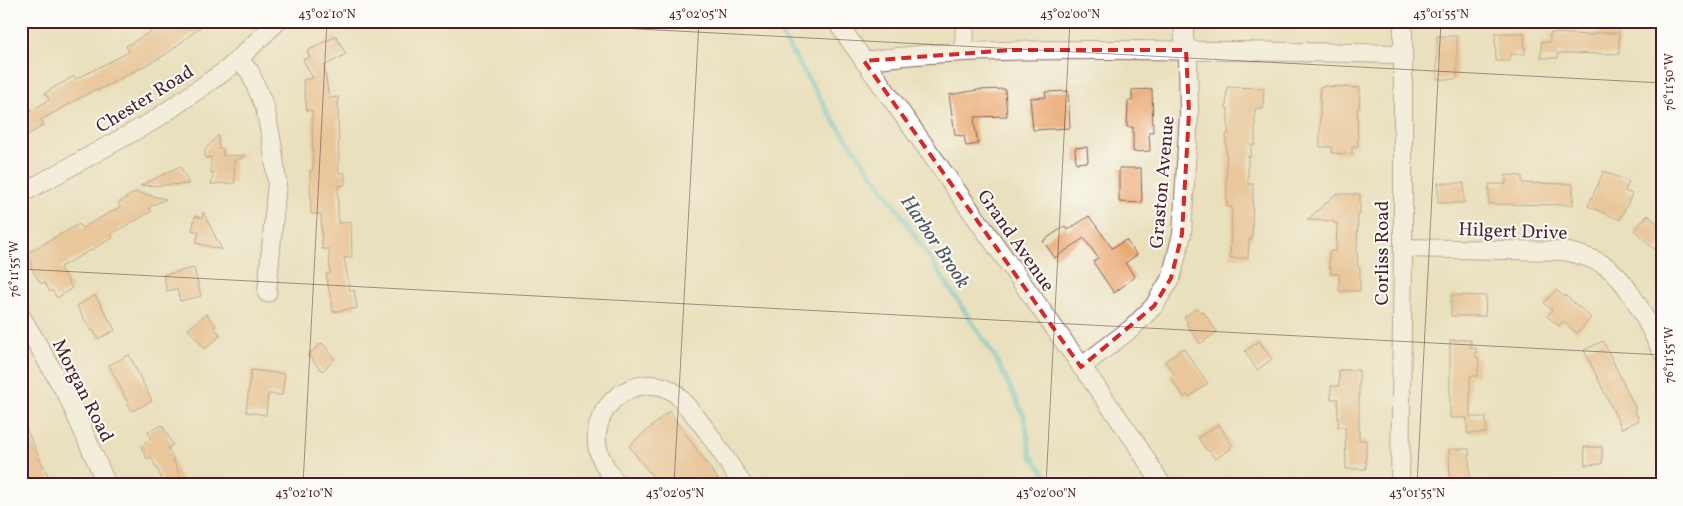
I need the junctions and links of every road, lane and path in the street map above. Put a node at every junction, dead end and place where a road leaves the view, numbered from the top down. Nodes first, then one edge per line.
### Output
1 (278, 21) edge
2 (836, 21) edge
3 (965, 21) edge
4 (1184, 21) edge
5 (1403, 21) edge
6 (1186, 50) junction
7 (964, 52) junction
8 (1402, 54) junction
9 (238, 59) junction
10 (864, 61) junction
11 (21, 194) edge
12 (1402, 248) junction
13 (267, 293) dead end
14 (21, 316) edge
15 (1662, 352) edge
16 (1082, 367) junction
17 (107, 485) edge
18 (617, 485) edge
19 (743, 485) edge
20 (1162, 485) edge
21 (1400, 485) edge

1 - 9 street, Chester Road
2 - 10 street, Grand Avenue
3 - 7 street
4 - 6 street, Graston Avenue
5 - 8 street, Corliss Road
6 - 7 street
6 - 8 street
6 - 16 street, Graston Avenue
7 - 10 street
8 - 12 street, Corliss Road
9 - 11 street, Chester Road
9 - 13 street
10 - 16 street, Grand Avenue
12 - 15 street, Hilgert Drive
12 - 21 street, Corliss Road
14 - 17 street, Morgan Road
16 - 20 street, Grand Avenue
18 - 19 street

